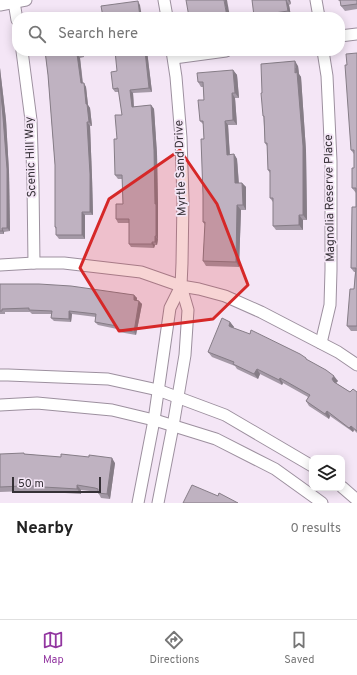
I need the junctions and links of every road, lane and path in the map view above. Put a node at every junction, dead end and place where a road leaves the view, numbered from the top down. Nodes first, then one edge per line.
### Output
1 (26, 0) edge
2 (164, 0) edge
3 (316, 0) edge
4 (14, 2) junction
5 (0, 5) edge
6 (16, 12) edge
7 (166, 12) edge
8 (318, 12) edge
9 (357, 34) edge
10 (345, 35) edge
11 (23, 56) edge
12 (173, 56) edge
13 (324, 56) edge
14 (34, 263) junction
15 (0, 265) edge
16 (181, 286) junction
17 (321, 343) junction
18 (357, 366) edge
19 (0, 375) edge
20 (158, 390) junction
21 (178, 397) junction
22 (0, 405) edge
23 (154, 420) junction
24 (173, 426) junction
25 (309, 464) edge
26 (345, 490) edge
27 (357, 500) edge
28 (138, 503) edge
29 (158, 503) edge
30 (322, 503) edge

1 - 4 street
2 - 7 street
3 - 8 street
4 - 5 street
4 - 6 street
9 - 10 street
11 - 14 street, Scenic Hill Way
12 - 16 street, Myrtle Sand Drive
13 - 17 street, Magnolia Reserve Place
14 - 15 street
14 - 16 street
16 - 17 street
16 - 20 street, Myrtle Sand Drive
16 - 21 street, Myrtle Sand Drive
17 - 18 street
19 - 20 street
20 - 21 street
20 - 23 street, Myrtle Sand Drive
21 - 24 street, Myrtle Sand Drive
21 - 25 street
22 - 23 street
23 - 24 street
23 - 28 street, Myrtle Sand Drive
24 - 29 street, Myrtle Sand Drive
24 - 30 street
26 - 27 street

